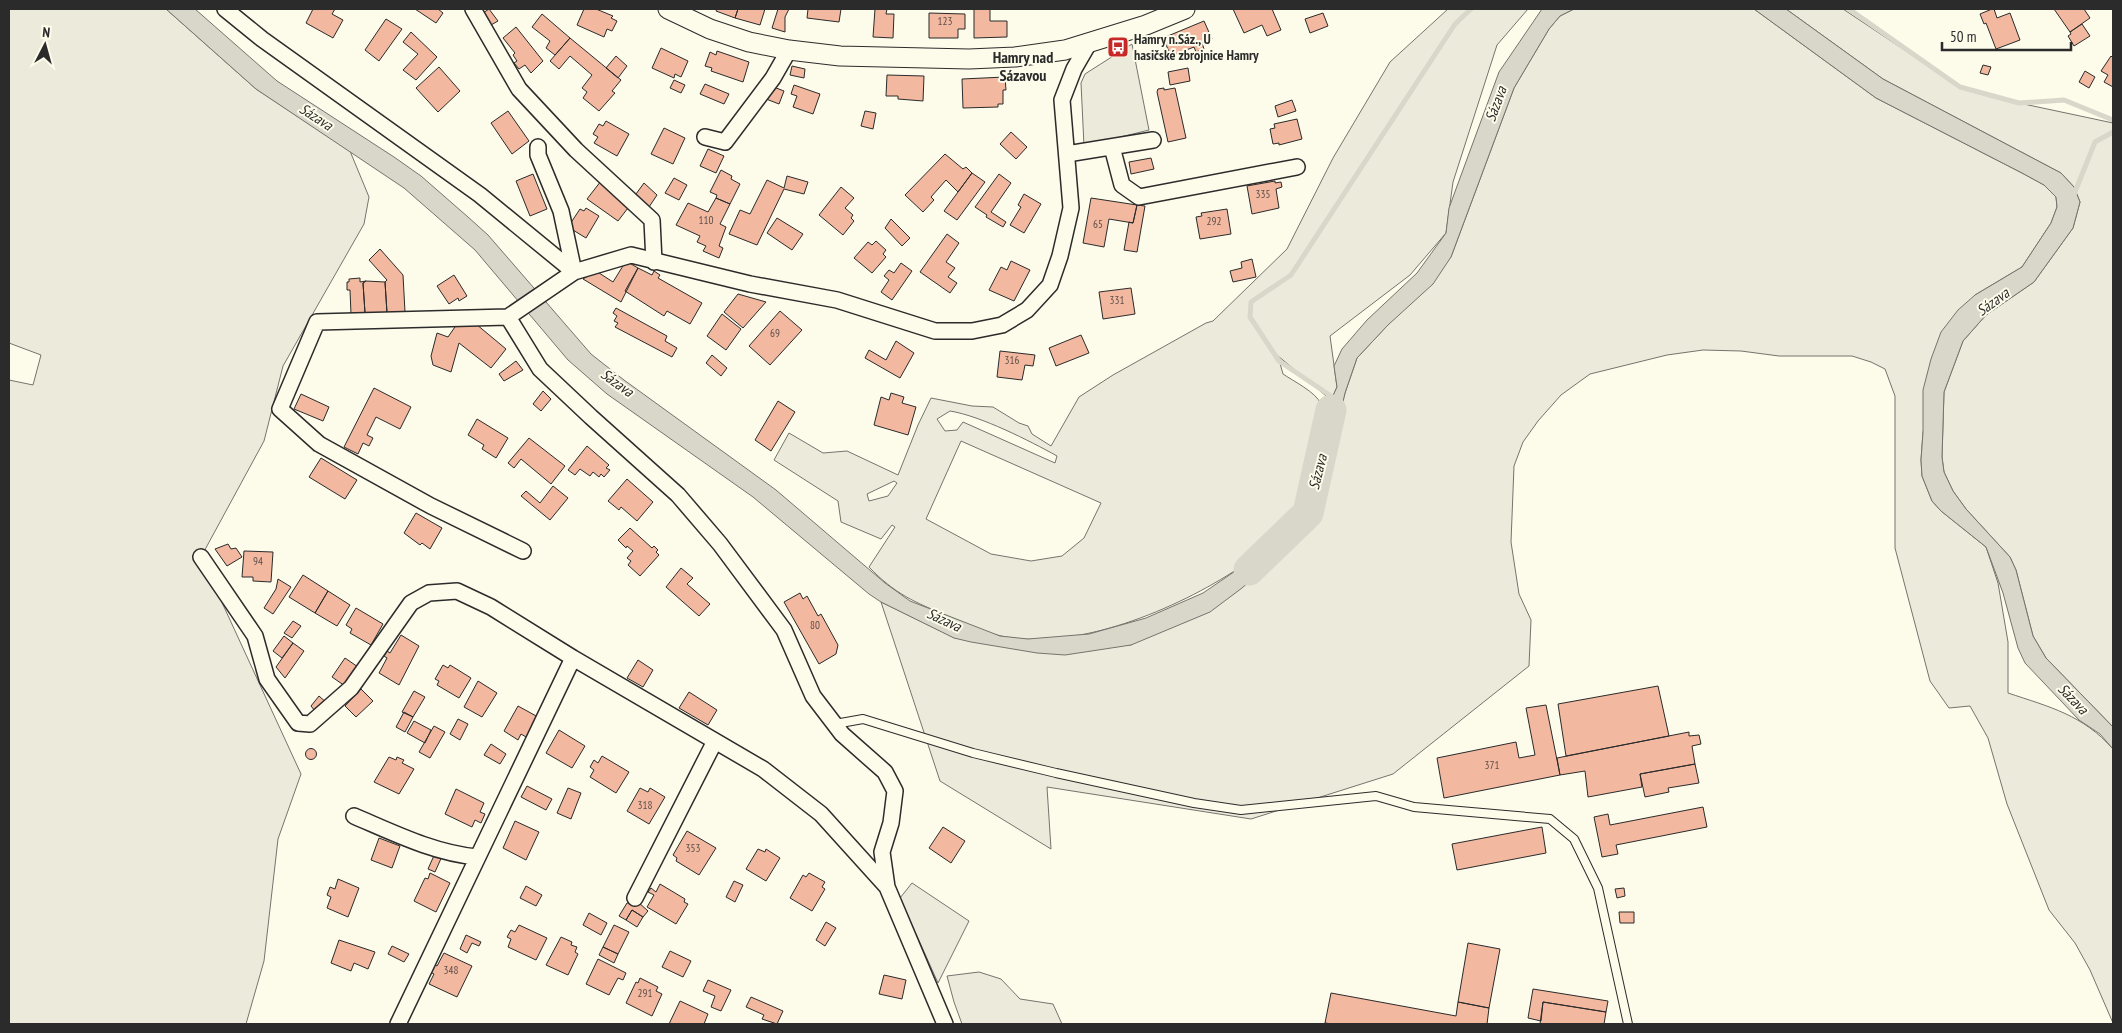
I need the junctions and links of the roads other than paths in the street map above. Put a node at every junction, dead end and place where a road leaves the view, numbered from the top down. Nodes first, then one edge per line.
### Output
1 (225, 9) edge
2 (473, 9) edge
3 (668, 9) edge
4 (1185, 9) edge
5 (1089, 43) junction
6 (789, 50) junction
7 (705, 137) dead end
8 (1153, 140) dead end
9 (538, 147) dead end
10 (1112, 147) junction
11 (1067, 154) junction
12 (1297, 167) dead end
13 (654, 262) junction
14 (574, 272) junction
15 (512, 313) junction
16 (523, 551) dead end
17 (201, 557) dead end
18 (573, 658) junction
19 (834, 724) junction
20 (715, 741) junction
21 (354, 816) dead end
22 (477, 857) junction
23 (887, 887) junction
24 (635, 898) dead end
25 (398, 1024) edge
26 (945, 1024) edge
27 (1628, 1024) edge

1 - 14 street
2 - 13 street
3 - 6 street
4 - 5 street
5 - 6 street
5 - 11 street
6 - 7 street
8 - 10 street
9 - 14 street
10 - 11 street
10 - 12 street
11 - 13 street
13 - 14 street
14 - 15 street
15 - 16 street
15 - 19 street
17 - 18 street
18 - 20 street
18 - 22 street
19 - 23 street
19 - 27 lane
20 - 23 street
20 - 24 street
21 - 22 street
22 - 25 street
23 - 26 street

